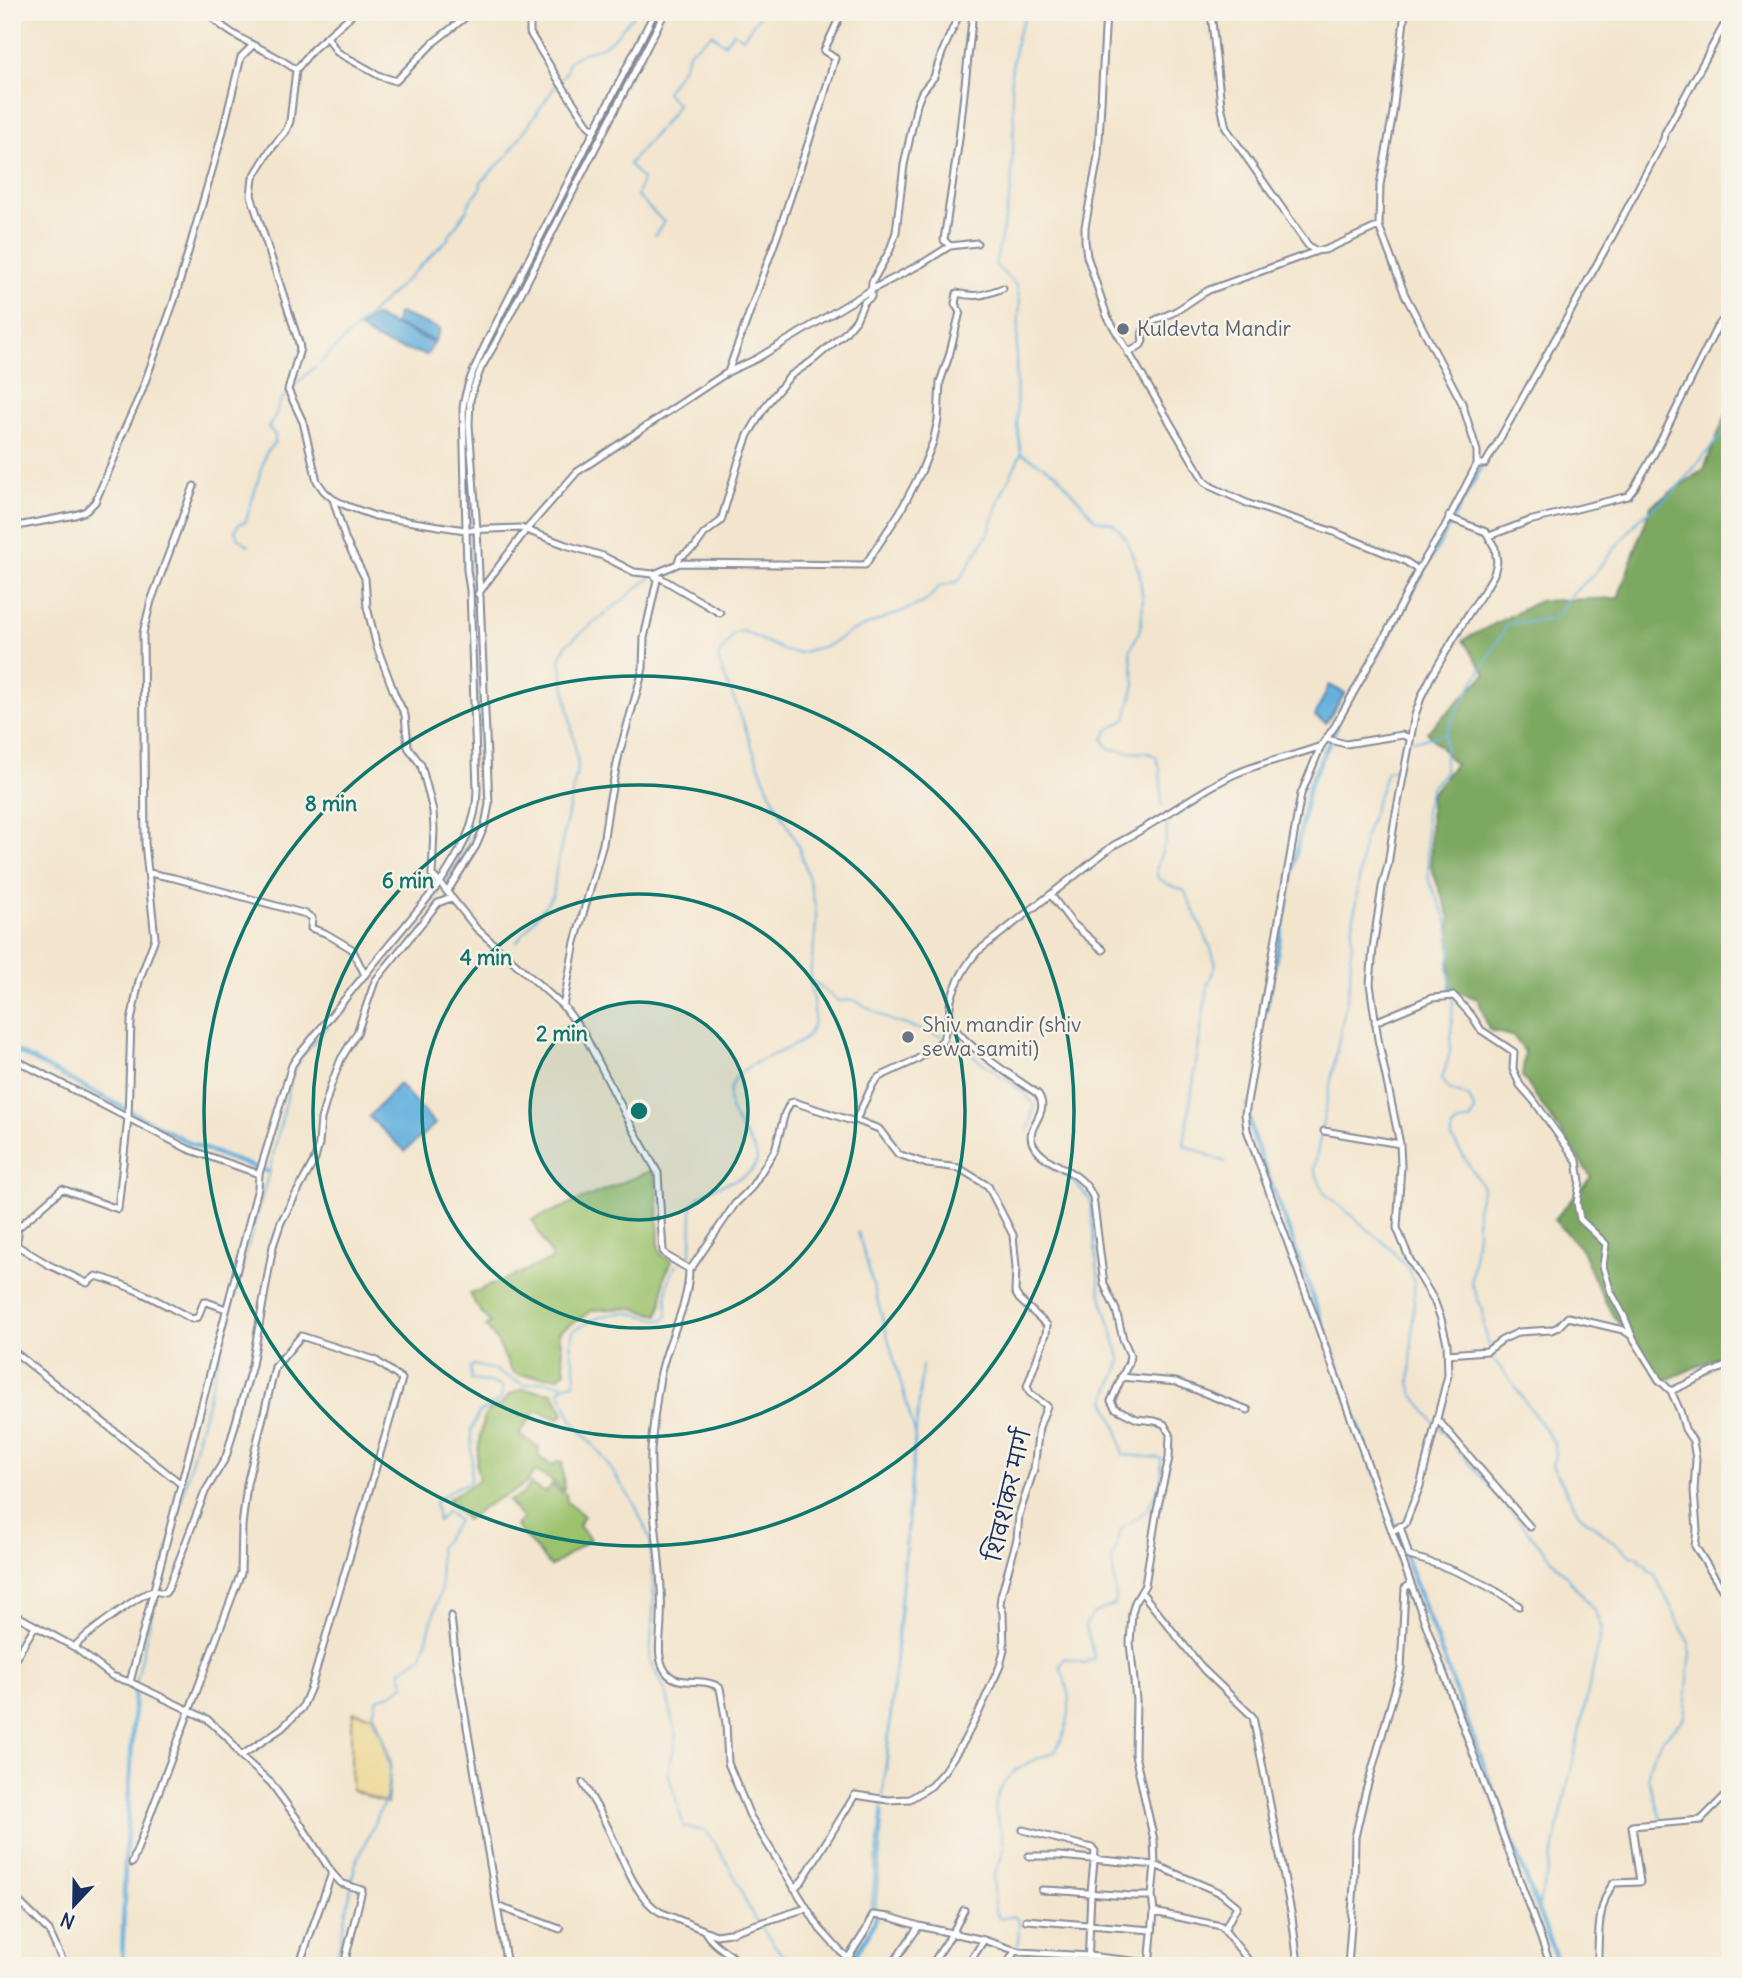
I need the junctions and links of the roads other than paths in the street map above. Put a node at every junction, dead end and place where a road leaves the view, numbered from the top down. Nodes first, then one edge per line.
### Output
1 (206, 12) edge
2 (355, 12) edge
3 (472, 12) edge
4 (530, 12) edge
5 (655, 12) edge
6 (665, 12) edge
7 (842, 12) edge
8 (960, 12) edge
9 (974, 12) edge
10 (1106, 12) edge
11 (1210, 12) edge
12 (1405, 12) edge
13 (1730, 14) edge
14 (328, 38) junction
15 (252, 46) junction
16 (296, 70) junction
17 (594, 130) junction
18 (1379, 226) junction
19 (977, 243) dead end
20 (950, 246) junction
21 (1317, 251) junction
22 (1003, 288) dead end
23 (871, 290) junction
24 (1730, 315) edge
25 (1128, 353) junction
26 (728, 372) junction
27 (1477, 464) junction
28 (194, 486) dead end
29 (333, 499) junction
30 (1452, 518) junction
31 (12, 527) edge
32 (475, 529) junction
33 (465, 530) junction
34 (526, 530) junction
35 (1489, 536) junction
36 (677, 564) junction
37 (1418, 570) junction
38 (654, 574) junction
39 (478, 594) junction
40 (720, 613) dead end
41 (1410, 738) junction
42 (1330, 741) junction
43 (1321, 746) junction
44 (149, 873) junction
45 (443, 887) junction
46 (1051, 895) junction
47 (452, 898) junction
48 (1103, 950) dead end
49 (365, 975) junction
50 (563, 1007) junction
51 (949, 1011) junction
52 (1375, 1022) junction
53 (12, 1058) edge
54 (128, 1118) junction
55 (856, 1120) junction
56 (1324, 1131) dead end
57 (1400, 1144) junction
58 (259, 1174) junction
59 (13, 1230) edge
60 (686, 1267) junction
61 (226, 1309) junction
62 (1632, 1336) junction
63 (12, 1350) edge
64 (1448, 1354) junction
65 (1730, 1364) edge
66 (1121, 1377) junction
67 (1671, 1391) junction
68 (1248, 1410) dead end
69 (1436, 1422) junction
70 (181, 1484) junction
71 (1530, 1527) dead end
72 (1396, 1528) junction
73 (1411, 1584) junction
74 (155, 1592) junction
75 (1142, 1593) junction
76 (1730, 1602) edge
77 (1520, 1606) dead end
78 (12, 1613) edge
79 (451, 1616) dead end
80 (35, 1626) junction
81 (74, 1647) junction
82 (12, 1664) edge
83 (134, 1684) junction
84 (190, 1710) junction
85 (241, 1756) junction
86 (583, 1783) dead end
87 (1730, 1791) edge
88 (1023, 1830) dead end
89 (1029, 1856) dead end
90 (1095, 1860) junction
91 (132, 1863) dead end
92 (1155, 1864) junction
93 (332, 1873) junction
94 (794, 1888) junction
95 (1042, 1890) dead end
96 (1091, 1892) junction
97 (12, 1895) edge
98 (1152, 1896) junction
99 (497, 1906) junction
100 (807, 1908) junction
101 (964, 1910) dead end
102 (1154, 1912) junction
103 (1026, 1920) dead end
104 (1090, 1925) junction
105 (919, 1926) junction
106 (560, 1928) dead end
107 (1152, 1930) junction
108 (1224, 1930) junction
109 (705, 1932) junction
110 (953, 1932) junction
111 (984, 1940) junction
112 (1018, 1952) junction
113 (1089, 1956) junction
114 (848, 1958) junction
115 (1149, 1964) edge
116 (65, 1966) edge
117 (301, 1966) edge
118 (347, 1966) edge
119 (507, 1966) edge
120 (743, 1966) edge
121 (843, 1966) edge
122 (858, 1966) edge
123 (891, 1966) edge
124 (931, 1966) edge
125 (967, 1966) edge
126 (1006, 1966) edge
127 (1088, 1966) edge
128 (1253, 1966) edge
129 (1300, 1966) edge
130 (1348, 1966) edge
131 (1551, 1966) edge
132 (1598, 1966) edge

1 - 15 street
2 - 14 street
3 - 14 street
4 - 17 street
5 - 17 street
6 - 32 street
7 - 26 street
8 - 23 street
9 - 20 street
10 - 25 street
11 - 21 street
12 - 18 street
13 - 27 street
14 - 16 street
15 - 16 street
15 - 31 street
16 - 29 street
17 - 33 street
18 - 21 street
18 - 27 street
19 - 20 street
20 - 23 street
21 - 25 street
22 - 36 street
23 - 26 street
23 - 36 street
24 - 35 street
25 - 37 street
26 - 34 street
27 - 30 street
28 - 44 street
29 - 33 street
29 - 45 street
30 - 35 street
30 - 37 street
32 - 33 street
32 - 34 street
32 - 39 street
33 - 45 street
34 - 38 street
34 - 39 street
35 - 41 street
36 - 38 street
37 - 42 street
38 - 40 street
38 - 50 street
39 - 45 street
41 - 42 street
41 - 52 street
42 - 43 street
43 - 46 street
43 - 72 street
44 - 49 street
44 - 54 street
45 - 47 street
45 - 49 street
46 - 48 street
46 - 51 street
47 - 50 street
47 - 74 street
49 - 58 street
50 - 60 street
51 - 55 street
51 - 66 street
52 - 57 street
52 - 62 street
53 - 54 street
54 - 58 street
54 - 59 street
55 - 60 street
55 - 94 street, शिवशंकर मार्ग
56 - 57 street
57 - 64 street
58 - 61 street
59 - 61 street
60 - 94 street
61 - 70 street
62 - 64 street
62 - 67 street
63 - 70 street
64 - 69 street
65 - 67 street
66 - 68 street
66 - 75 street
67 - 76 street
69 - 71 street
69 - 72 street
70 - 74 street
72 - 73 street
72 - 77 street
73 - 130 street
73 - 131 street
74 - 81 street
74 - 83 street
75 - 92 street
75 - 129 street
78 - 80 street
79 - 99 street
80 - 81 street
80 - 82 street
81 - 83 street
83 - 84 street
84 - 85 street
84 - 85 street
84 - 91 street
85 - 93 street
86 - 109 street
87 - 132 street
88 - 90 street
89 - 90 street
90 - 92 street
90 - 96 street
92 - 98 street
92 - 108 street
93 - 117 street
93 - 118 street
94 - 100 street
95 - 96 street
96 - 98 street
96 - 104 street
97 - 116 street
98 - 102 street
99 - 106 street
99 - 119 street
100 - 109 street
100 - 114 street
101 - 110 street
102 - 107 street
102 - 108 street
103 - 104 street
104 - 107 street
104 - 113 street
105 - 110 street
105 - 114 street
105 - 123 street
107 - 115 street
108 - 128 street
109 - 120 street
110 - 111 street
110 - 124 street
111 - 112 street
111 - 125 street
112 - 113 street
112 - 126 street
113 - 115 street
113 - 127 street
114 - 121 street
114 - 122 street

